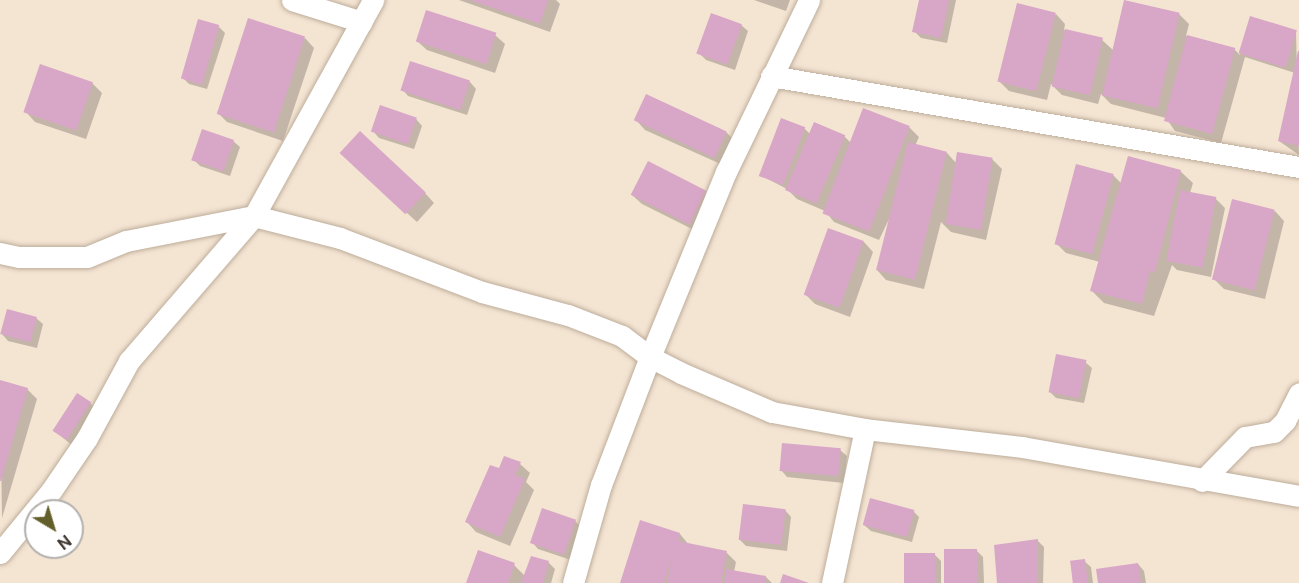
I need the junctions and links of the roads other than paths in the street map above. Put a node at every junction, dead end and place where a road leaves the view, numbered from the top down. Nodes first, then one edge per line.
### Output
1 (292, 0) edge
2 (373, 0) edge
3 (809, 0) edge
4 (362, 22) junction
5 (771, 76) junction
6 (1299, 167) edge
7 (254, 216) junction
8 (0, 253) edge
9 (650, 357) junction
10 (1299, 393) edge
11 (865, 429) junction
12 (1202, 481) junction
13 (1299, 496) edge
14 (0, 554) edge
15 (573, 583) edge
16 (832, 583) edge

1 - 4 street
2 - 4 street
3 - 5 street
4 - 7 street
5 - 6 street
5 - 9 street
7 - 8 street
7 - 9 street
7 - 14 street
9 - 11 street
9 - 15 street
10 - 12 street
11 - 12 street
11 - 16 street
12 - 13 street

